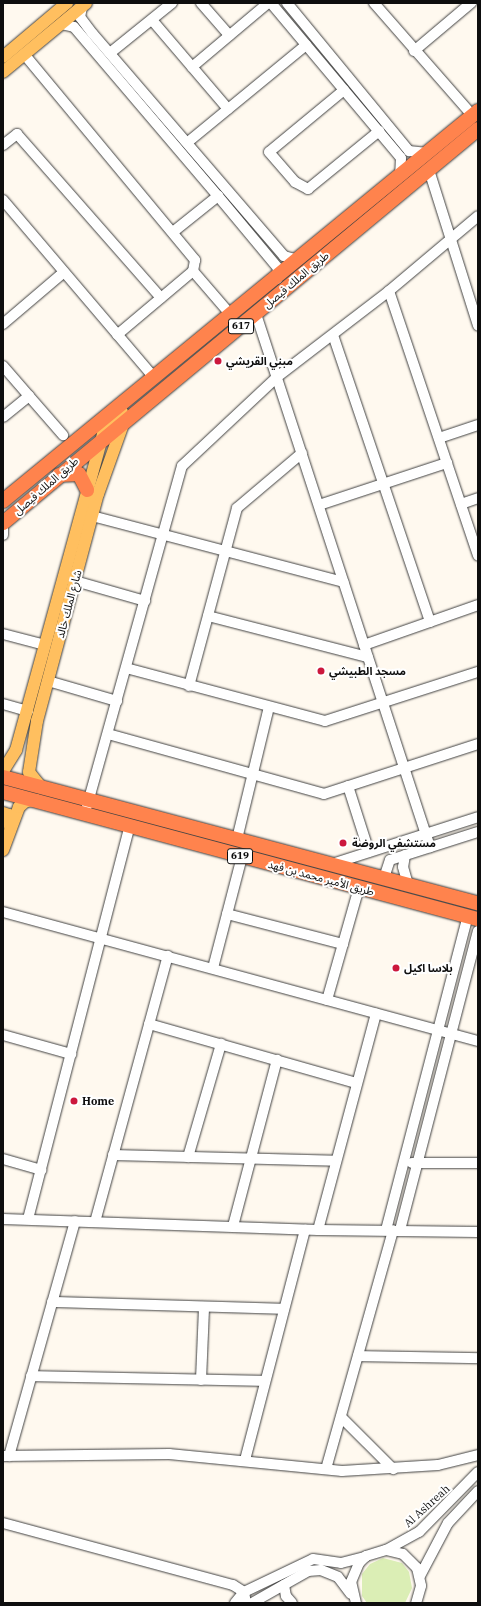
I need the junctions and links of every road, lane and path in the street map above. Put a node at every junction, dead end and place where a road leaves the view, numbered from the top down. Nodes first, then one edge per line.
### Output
1 (53, 3) edge
2 (68, 3) edge
3 (172, 3) edge
4 (201, 3) edge
5 (268, 3) edge
6 (271, 3) edge
7 (287, 3) edge
8 (374, 3) edge
9 (471, 3) edge
10 (84, 5) edge
11 (56, 20) junction
12 (152, 20) junction
13 (229, 35) junction
14 (89, 37) junction
15 (306, 45) junction
16 (28, 51) junction
17 (414, 51) junction
18 (110, 53) junction
19 (3, 57) edge
20 (192, 67) junction
21 (3, 72) edge
22 (344, 90) junction
23 (228, 109) junction
24 (475, 113) edge
25 (478, 129) edge
26 (379, 131) junction
27 (188, 142) junction
28 (3, 145) edge
29 (427, 153) junction
30 (429, 170) junction
31 (400, 175) junction
32 (218, 196) junction
33 (3, 201) edge
34 (478, 216) edge
35 (173, 232) junction
36 (451, 239) junction
37 (270, 240) junction
38 (260, 248) junction
39 (300, 260) junction
40 (193, 271) junction
41 (64, 272) junction
42 (277, 279) junction
43 (389, 291) junction
44 (161, 298) junction
45 (475, 307) edge
46 (256, 314) junction
47 (231, 315) junction
48 (3, 324) edge
49 (478, 326) edge
50 (117, 335) junction
51 (333, 335) junction
52 (200, 341) junction
53 (3, 366) edge
54 (152, 376) junction
55 (277, 377) junction
56 (29, 396) junction
57 (3, 417) edge
58 (126, 420) junction
59 (478, 425) edge
60 (63, 435) dead end
61 (439, 438) junction
62 (101, 440) junction
63 (302, 453) junction
64 (90, 458) junction
65 (447, 463) junction
66 (59, 475) junction
67 (384, 485) junction
68 (87, 490) junction
69 (478, 498) edge
70 (3, 501) edge
71 (461, 504) junction
72 (319, 505) junction
73 (3, 509) edge
74 (94, 511) junction
75 (3, 523) edge
76 (3, 530) edge
77 (164, 534) junction
78 (3, 535) edge
79 (226, 550) junction
80 (478, 555) edge
81 (75, 582) junction
82 (343, 582) junction
83 (145, 601) junction
84 (478, 605) edge
85 (208, 616) junction
86 (430, 622) junction
87 (3, 634) edge
88 (45, 645) junction
89 (364, 645) junction
90 (368, 657) junction
91 (126, 668) junction
92 (478, 672) edge
93 (48, 681) junction
94 (189, 686) junction
95 (117, 701) junction
96 (3, 704) edge
97 (383, 704) junction
98 (269, 707) junction
99 (28, 711) junction
100 (108, 734) junction
101 (478, 744) edge
102 (16, 750) junction
103 (30, 754) junction
104 (404, 768) junction
105 (3, 771) edge
106 (253, 774) junction
107 (3, 777) edge
108 (348, 786) junction
109 (3, 792) edge
110 (38, 794) junction
111 (89, 799) junction
112 (3, 813) edge
113 (84, 814) junction
114 (478, 817) edge
115 (130, 826) junction
116 (10, 827) junction
117 (478, 832) edge
118 (425, 834) junction
119 (237, 839) junction
120 (430, 847) junction
121 (3, 850) edge
122 (369, 852) junction
123 (405, 855) junction
124 (242, 857) junction
125 (332, 864) junction
126 (384, 878) junction
127 (408, 884) junction
128 (359, 888) junction
129 (478, 903) edge
130 (3, 912) edge
131 (227, 914) junction
132 (473, 917) edge
133 (478, 931) edge
134 (102, 937) junction
135 (343, 944) junction
136 (168, 956) junction
137 (213, 968) junction
138 (327, 1000) junction
139 (376, 1014) junction
140 (149, 1024) junction
141 (436, 1030) junction
142 (451, 1034) junction
143 (3, 1035) edge
144 (478, 1041) edge
145 (220, 1044) junction
146 (71, 1054) junction
147 (277, 1060) junction
148 (356, 1083) junction
149 (113, 1155) junction
150 (188, 1157) junction
151 (3, 1159) edge
152 (251, 1159) junction
153 (336, 1161) junction
154 (403, 1161) junction
155 (478, 1163) edge
156 (417, 1164) junction
157 (41, 1170) junction
158 (3, 1219) edge
159 (28, 1219) junction
160 (74, 1221) junction
161 (95, 1222) junction
162 (233, 1226) junction
163 (305, 1230) junction
164 (318, 1230) junction
165 (393, 1230) junction
166 (478, 1232) edge
167 (52, 1302) junction
168 (204, 1307) junction
169 (284, 1309) junction
170 (358, 1356) junction
171 (478, 1358) edge
172 (31, 1376) junction
173 (201, 1380) junction
174 (265, 1381) junction
175 (341, 1417) junction
176 (478, 1455) edge
177 (6, 1456) edge
178 (245, 1460) junction
179 (326, 1469) junction
180 (393, 1469) junction
181 (478, 1472) edge
182 (478, 1491) edge
183 (3, 1523) edge
184 (386, 1550) junction
185 (366, 1556) junction
186 (420, 1576) junction
187 (284, 1585) junction
188 (244, 1592) junction
189 (267, 1595) junction
190 (354, 1600) edge
191 (235, 1603) edge
192 (246, 1603) edge
193 (252, 1603) edge
194 (285, 1603) edge
195 (292, 1603) edge
196 (416, 1603) edge

1 - 11 street
2 - 11 main road
2 - 16 street
3 - 12 street
4 - 13 street
5 - 13 street
6 - 15 street
7 - 29 street
8 - 17 street
9 - 17 street
10 - 11 main road
10 - 14 street
11 - 14 street
11 - 16 main road
11 - 19 main road
12 - 18 street
12 - 20 street
13 - 20 street
14 - 18 street
14 - 32 street
15 - 22 street
15 - 23 street
16 - 21 main road
16 - 35 street
17 - 24 street
18 - 27 street
20 - 23 street
22 - 26 street
22 - 26 street
23 - 27 street
24 - 29 highway, طريق الملك فيصل / 617
25 - 30 highway, طريق الملك فيصل / 617
26 - 31 street
27 - 37 street
28 - 44 street
29 - 31 highway, طريق الملك فيصل / 617
30 - 36 street
30 - 46 highway, طريق الملك فيصل / 617
31 - 39 highway, طريق الملك فيصل / 617
32 - 35 street
32 - 38 street
33 - 41 street
34 - 36 street
35 - 40 street
36 - 43 street
36 - 45 street
37 - 38 street
37 - 39 street
38 - 42 street
39 - 42 highway, طريق الملك فيصل / 617
40 - 44 street
40 - 47 street
41 - 48 street
41 - 50 street
42 - 47 highway, طريق الملك فيصل / 617
43 - 51 street
43 - 61 street
44 - 50 street
45 - 49 street
46 - 55 street
46 - 58 highway, طريق الملك فيصل / 617
47 - 52 highway, طريق الملك فيصل / 617
50 - 54 street
51 - 55 street
51 - 67 street
52 - 54 highway, طريق الملك فيصل / 617
52 - 62 main road
53 - 56 street
54 - 70 highway, طريق الملك فيصل / 617
55 - 63 street
55 - 77 street
56 - 57 street
56 - 60 street
58 - 62 highway, طريق الملك فيصل / 617
58 - 74 main road, شارع الملك خالد
59 - 61 street
61 - 65 street
62 - 64 highway, طريق الملك فيصل / 617
63 - 72 street
63 - 79 street
64 - 66 highway, طريق الملك فيصل / 617
64 - 68 main road, شارع الملك خالد
64 - 73 highway
64 - 74 main road
65 - 67 street
65 - 71 street
66 - 68 highway
66 - 75 highway, طريق الملك فيصل / 617
67 - 72 street
67 - 86 street
68 - 88 main road, شارع الملك خالد
69 - 71 street
71 - 80 street
72 - 82 street
74 - 77 street
74 - 81 main road, شارع الملك خالد
76 - 78 street
77 - 79 street
77 - 83 street
79 - 82 street
79 - 85 street
81 - 83 street
81 - 93 main road, شارع الملك خالد
82 - 89 street
83 - 91 street
84 - 86 street
85 - 90 street
85 - 94 street
86 - 89 street
87 - 88 street
88 - 99 main road, شارع الملك خالد
89 - 90 street
90 - 97 street
91 - 94 street
91 - 95 street
92 - 97 street
93 - 95 street
93 - 103 main road, شارع الملك خالد
94 - 98 street
95 - 100 street
96 - 99 street
97 - 98 street
97 - 104 street
98 - 106 street
99 - 102 main road, شارع الملك خالد
100 - 106 street
100 - 111 street
101 - 104 street
102 - 103 main road
102 - 105 main road, شارع الملك خالد
103 - 110 main road, شارع الملك خالد
104 - 108 street
104 - 118 street
106 - 108 street
106 - 119 street
107 - 110 highway, طريق الأمير محمد بن فهد / 619
108 - 122 street
109 - 110 highway, طريق الأمير محمد بن فهد / 619
110 - 111 highway, طريق الأمير محمد بن فهد / 619
110 - 113 highway, طريق الأمير محمد بن فهد / 619
110 - 116 main road
111 - 113 street
111 - 119 highway, طريق الأمير محمد بن فهد / 619
112 - 116 main road
113 - 115 highway, طريق الأمير محمد بن فهد / 619
114 - 118 street
115 - 124 highway, طريق الأمير محمد بن فهد / 619
115 - 134 street
116 - 121 main road
117 - 120 street
118 - 120 street
118 - 122 street
119 - 125 highway, طريق الأمير محمد بن فهد / 619
120 - 123 street
122 - 125 street
123 - 126 street
123 - 127 street
124 - 128 highway, طريق الأمير محمد بن فهد / 619
124 - 131 street
125 - 126 highway, طريق الأمير محمد بن فهد / 619
126 - 127 highway, طريق الأمير محمد بن فهد / 619
127 - 129 highway, طريق الأمير محمد بن فهد / 619
128 - 132 highway, طريق الأمير محمد بن فهد / 619
128 - 135 street
130 - 134 street
131 - 135 street
131 - 137 street
132 - 141 street
133 - 142 street
134 - 136 street
134 - 146 street
135 - 138 street
136 - 137 street
136 - 140 street
137 - 138 street
138 - 139 street
139 - 141 street
139 - 148 street
140 - 145 street
140 - 149 street
141 - 142 street
141 - 154 street
142 - 144 street
142 - 156 street
143 - 146 street
145 - 147 street
145 - 150 street
146 - 157 street
147 - 148 street
147 - 152 street
148 - 153 street
149 - 150 street
149 - 161 street
150 - 152 street
151 - 157 street
152 - 153 street
152 - 162 street
153 - 164 street
154 - 156 street
154 - 165 street
155 - 156 street
156 - 165 street
157 - 159 street
158 - 159 street
159 - 160 street
160 - 161 street
160 - 167 street
161 - 162 street
162 - 163 street
163 - 164 street
163 - 169 street
164 - 165 street
165 - 166 street
165 - 170 street
167 - 168 street
167 - 172 street
168 - 169 street
168 - 173 street
169 - 174 street
170 - 171 street
170 - 175 street
172 - 173 street
172 - 177 street
173 - 174 street
174 - 178 street
175 - 179 street
175 - 180 street
176 - 180 street
177 - 178 street
178 - 179 street
179 - 180 street
181 - 184 street, Al Ashreah
182 - 186 street
183 - 188 street
184 - 185 street, Al Ashreah
184 - 186 street
185 - 188 street, Al Ashreah
185 - 190 street
186 - 196 street
187 - 189 street
187 - 190 street
187 - 195 street
188 - 191 street
188 - 192 street
189 - 193 street
189 - 194 street

